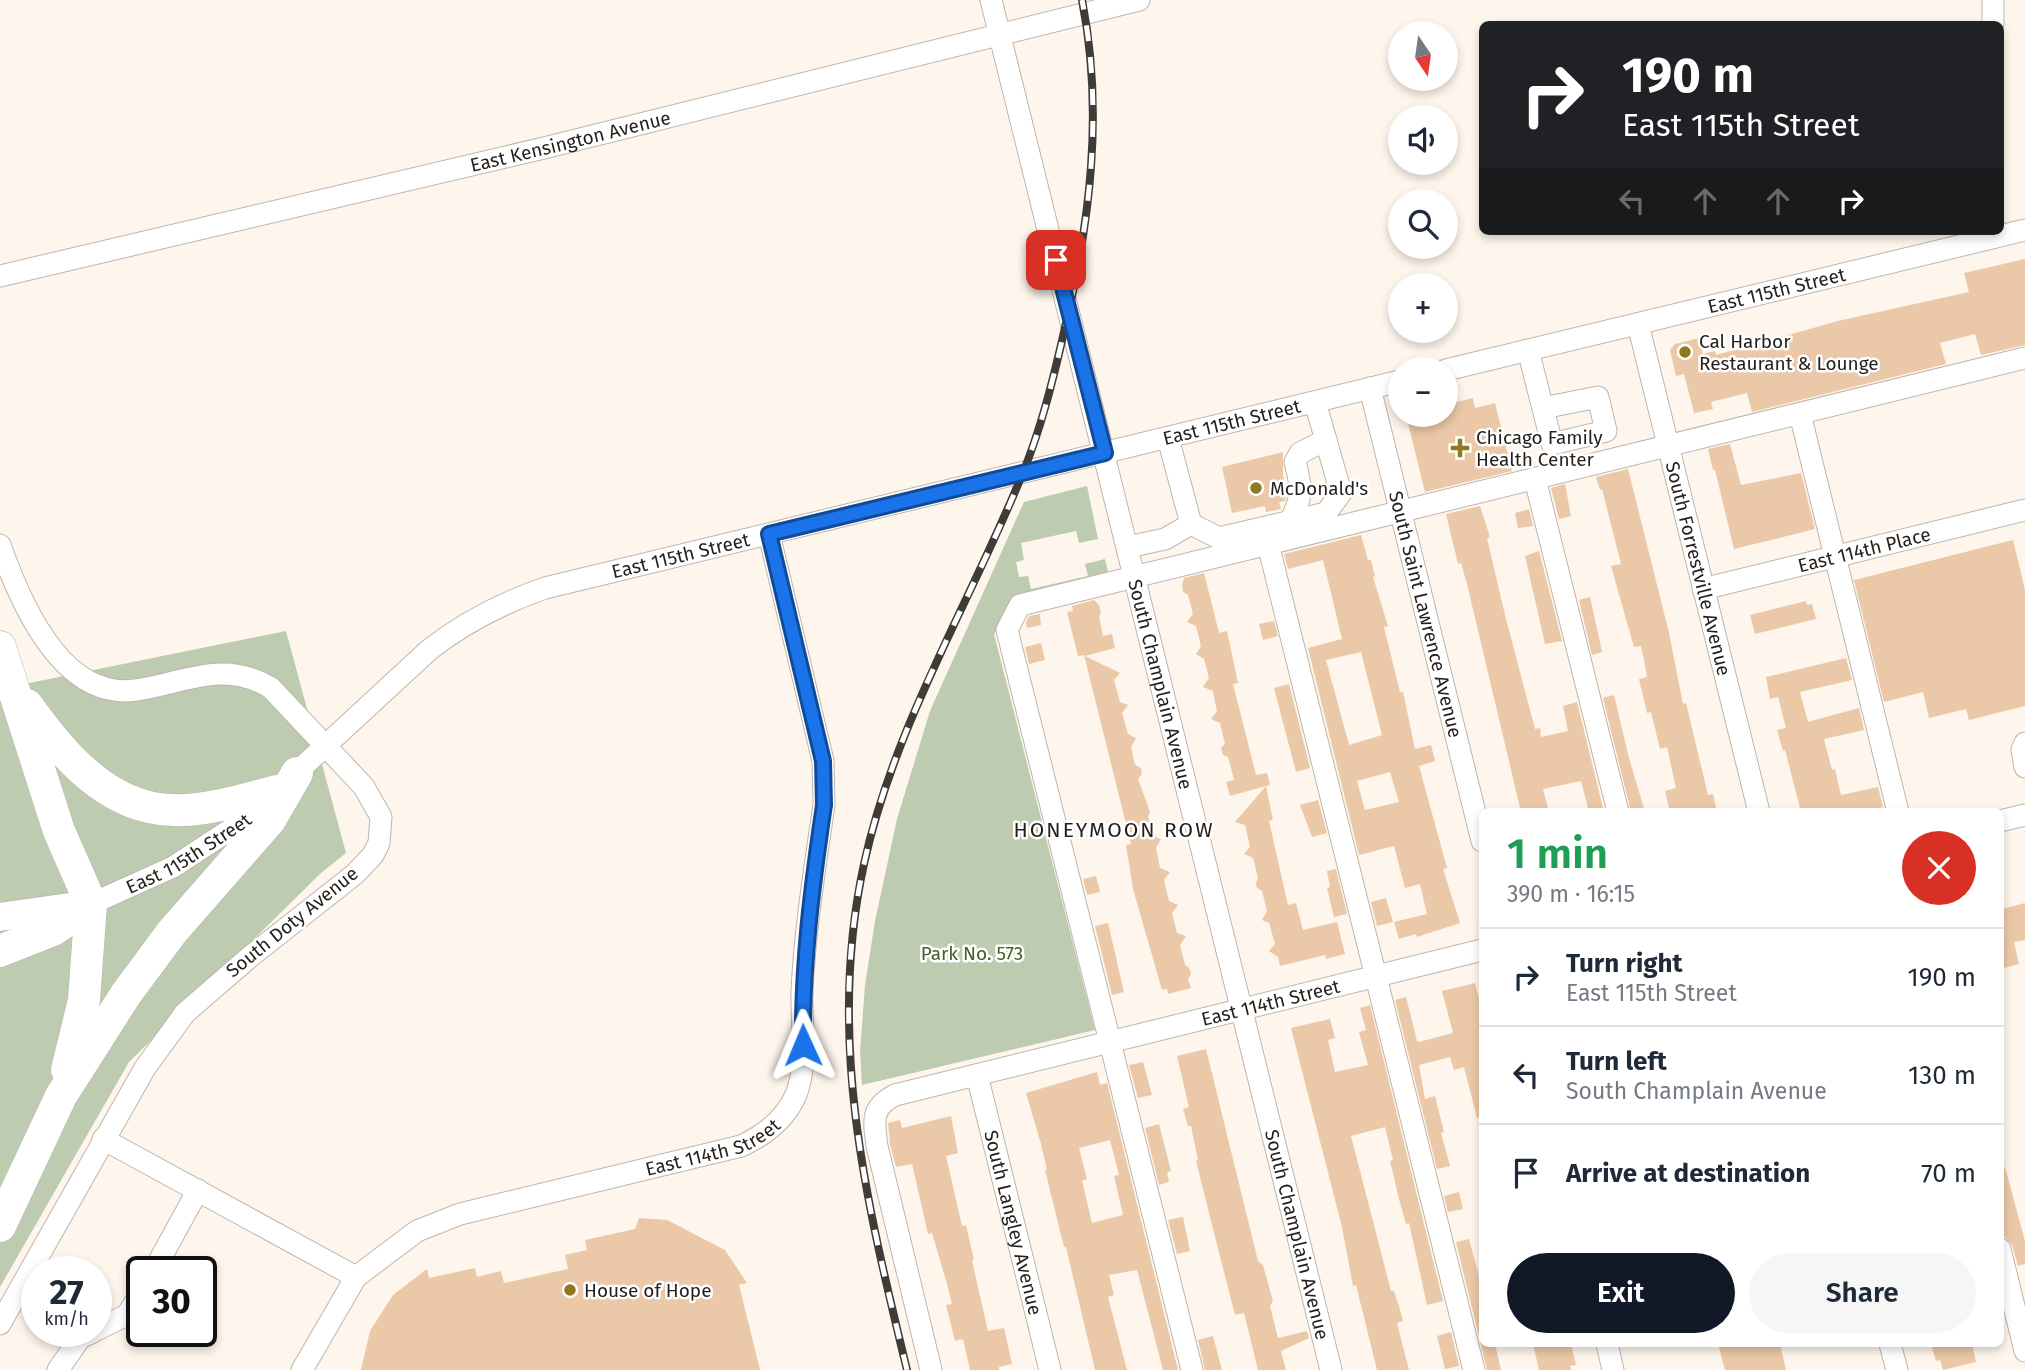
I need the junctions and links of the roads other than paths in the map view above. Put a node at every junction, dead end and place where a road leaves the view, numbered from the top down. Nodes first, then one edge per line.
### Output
1 (991, 0) edge
2 (1139, 0) edge
3 (1993, 0) edge
4 (1993, 21) edge
5 (1000, 34) junction
6 (2025, 230) edge
7 (2004, 233) edge
8 (1986, 236) edge
9 (0, 276) edge
10 (1638, 324) junction
11 (1528, 350) junction
12 (2025, 358) edge
13 (1458, 367) edge
14 (1388, 384) edge
15 (1370, 388) junction
16 (1315, 402) junction
17 (1543, 408) dead end
18 (1800, 414) junction
19 (1168, 438) junction
20 (1326, 440) junction
21 (1668, 446) junction
22 (1105, 453) junction
23 (1535, 479) junction
24 (2025, 510) edge
25 (1400, 511) junction
26 (1290, 521) junction
27 (1191, 524) junction
28 (769, 534) junction
29 (1268, 544) junction
30 (0, 545) edge
31 (1128, 547) junction
32 (1835, 558) junction
33 (1135, 577) junction
34 (1703, 589) junction
35 (0, 647) edge
36 (10, 680) junction
37 (2025, 743) edge
38 (326, 745) junction
39 (2025, 767) edge
40 (287, 782) junction
41 (1617, 808) edge
42 (1758, 808) edge
43 (1897, 808) edge
44 (2025, 815) edge
45 (2004, 820) edge
46 (1479, 829) edge
47 (91, 904) junction
48 (2, 916) edge
49 (1, 950) edge
50 (1479, 951) edge
51 (1376, 976) junction
52 (1242, 1009) junction
53 (1110, 1042) junction
54 (977, 1074) junction
55 (61, 1096) junction
56 (103, 1139) junction
57 (198, 1190) junction
58 (0, 1226) edge
59 (162, 1256) edge
60 (2004, 1265) edge
61 (356, 1277) junction
62 (0, 1324) edge
63 (74, 1347) edge
64 (1608, 1347) edge
65 (1892, 1347) edge
66 (2025, 1351) edge
67 (58, 1370) edge
68 (302, 1370) edge
69 (931, 1370) edge
70 (1050, 1370) edge
71 (1192, 1370) edge
72 (1331, 1370) edge
73 (1474, 1370) edge
74 (1614, 1370) edge
75 (1897, 1370) edge

1 - 5 street, South Champlain Avenue
2 - 5 street, East Kensington Avenue
3 - 4 street
5 - 9 street, East Kensington Avenue
5 - 22 street, South Champlain Avenue
6 - 7 street, East 115th Street
8 - 10 street, East 115th Street
10 - 11 street, East 115th Street
10 - 21 street, South Forrestville Avenue
11 - 13 street, East 115th Street
11 - 17 street
12 - 18 street
14 - 15 street, East 115th Street
15 - 16 street, East 115th Street
15 - 25 street, South Saint Lawrence Avenue
16 - 19 street, East 115th Street
16 - 20 street
18 - 21 street
18 - 32 street
19 - 22 street, East 115th Street
19 - 27 street
20 - 26 street
20 - 26 street
21 - 23 street
21 - 34 street, South Forrestville Avenue
22 - 28 street, East 115th Street
22 - 31 street, South Champlain Avenue
23 - 25 street
23 - 41 street
24 - 32 street, East 114th Place
25 - 29 street
25 - 46 street, South Saint Lawrence Avenue
26 - 27 street
27 - 31 street
28 - 38 street, East 115th Street
28 - 61 street, East 114th Street
29 - 33 street
29 - 51 street
30 - 38 street, South Doty Avenue
31 - 33 street, South Champlain Avenue
32 - 34 street, East 114th Place
32 - 43 street
33 - 52 street, South Champlain Avenue
33 - 53 street
34 - 42 street, South Forrestville Avenue
35 - 36 highway
36 - 40 highway
36 - 47 highway
37 - 39 street
38 - 40 street, East 115th Street
38 - 56 street, South Doty Avenue
40 - 47 street, East 115th Street
40 - 55 highway
44 - 45 street
47 - 48 main road
47 - 49 highway
47 - 55 highway
50 - 51 street, East 114th Street
51 - 52 street, East 114th Street
51 - 73 street
52 - 53 street, East 114th Street
52 - 72 street, South Champlain Avenue
53 - 54 street, East 114th Street
53 - 71 street
54 - 69 street, East 114th Street
54 - 70 street, South Langley Avenue
55 - 58 highway
56 - 57 street
56 - 62 street, South Doty Avenue
57 - 59 street
57 - 61 street
60 - 66 street
61 - 68 street, East 114th Street
63 - 67 street
64 - 74 street
65 - 75 street

